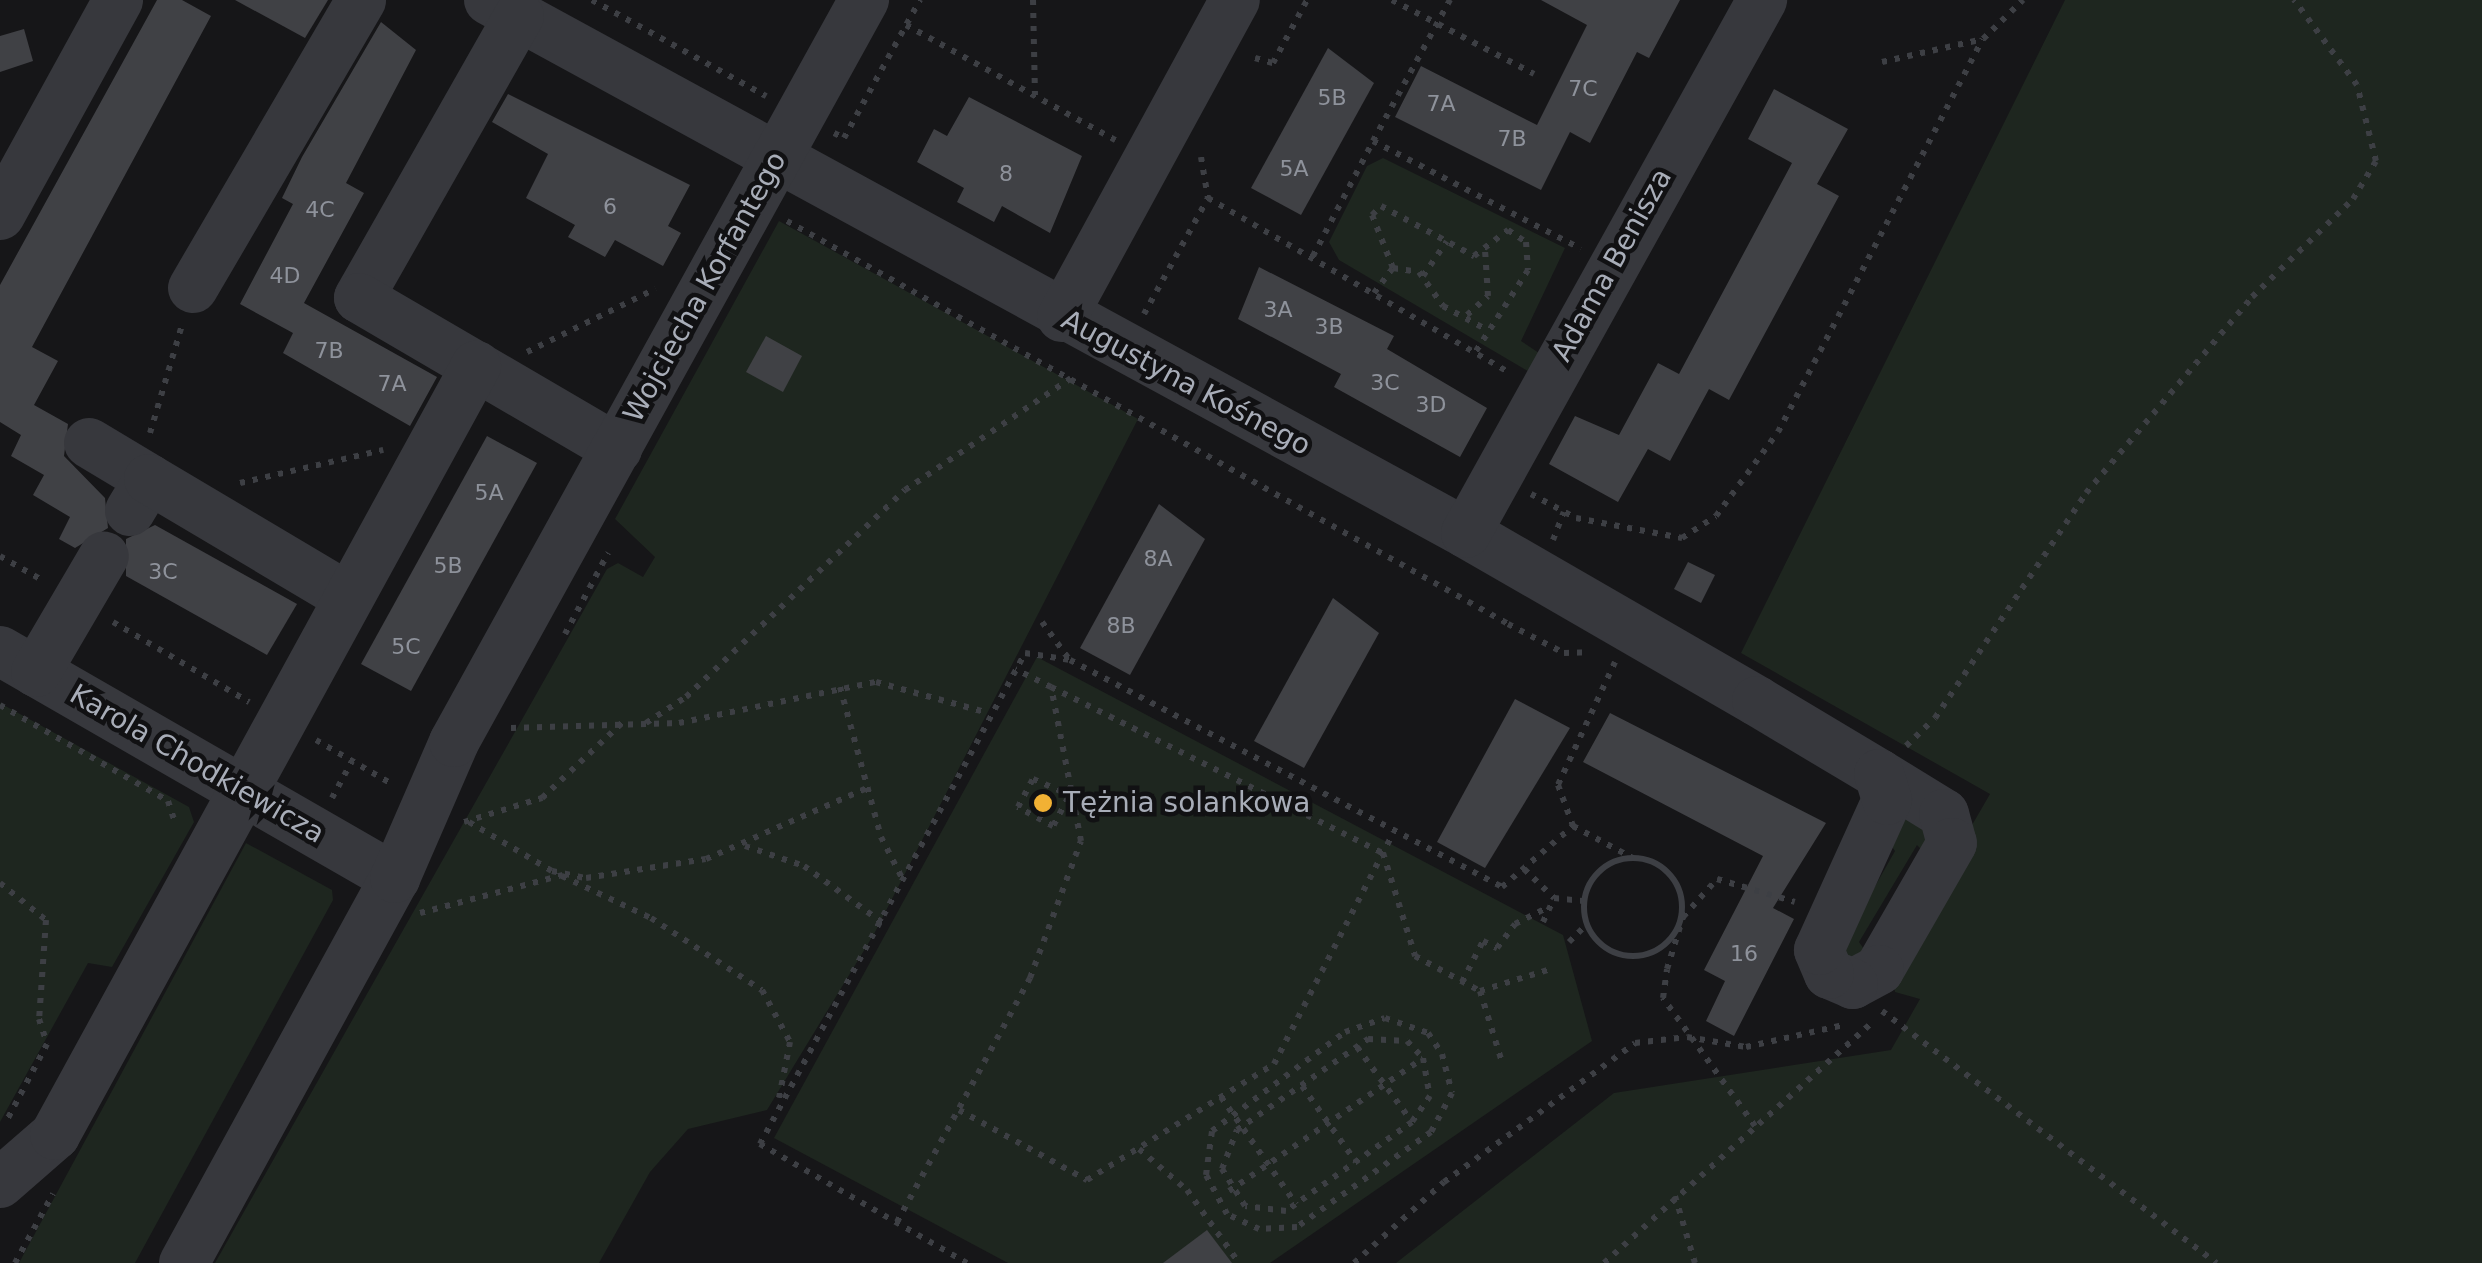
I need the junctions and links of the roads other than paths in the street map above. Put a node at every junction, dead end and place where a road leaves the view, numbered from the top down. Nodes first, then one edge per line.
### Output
1 (118, 0) edge
2 (360, 0) edge
3 (864, 0) edge
4 (1235, 0) edge
5 (1762, 0) edge
6 (538, 14) edge
7 (775, 158) junction
8 (0, 216) edge
9 (193, 288) road end
10 (1062, 317) junction
11 (480, 369) junction
12 (88, 443) dead end
13 (617, 449) junction
14 (1466, 532) junction
15 (104, 556) dead end
16 (348, 597) junction
17 (18, 661) edge
18 (1879, 774) junction
19 (241, 790) junction
20 (397, 897) junction
21 (0, 1183) edge
22 (184, 1263) edge

1 - 8 street
2 - 9 street
3 - 7 street, Wojciecha Korfantego
4 - 10 street
5 - 14 street, Adama Benisza
6 - 7 street, Augustyna Kośnego
6 - 11 street, Wojciecha Korfantego
7 - 10 street, Augustyna Kośnego
7 - 13 street, Wojciecha Korfantego
10 - 14 street, Augustyna Kośnego
11 - 13 street, Wojciecha Korfantego
11 - 16 street
12 - 16 street
13 - 20 street
14 - 18 street, Augustyna Kośnego
15 - 17 street
16 - 19 street
17 - 19 street, Karola Chodkiewicza
18 - 18 street, Augustyna Kośnego
19 - 20 street, Karola Chodkiewicza
19 - 21 street
20 - 22 street

